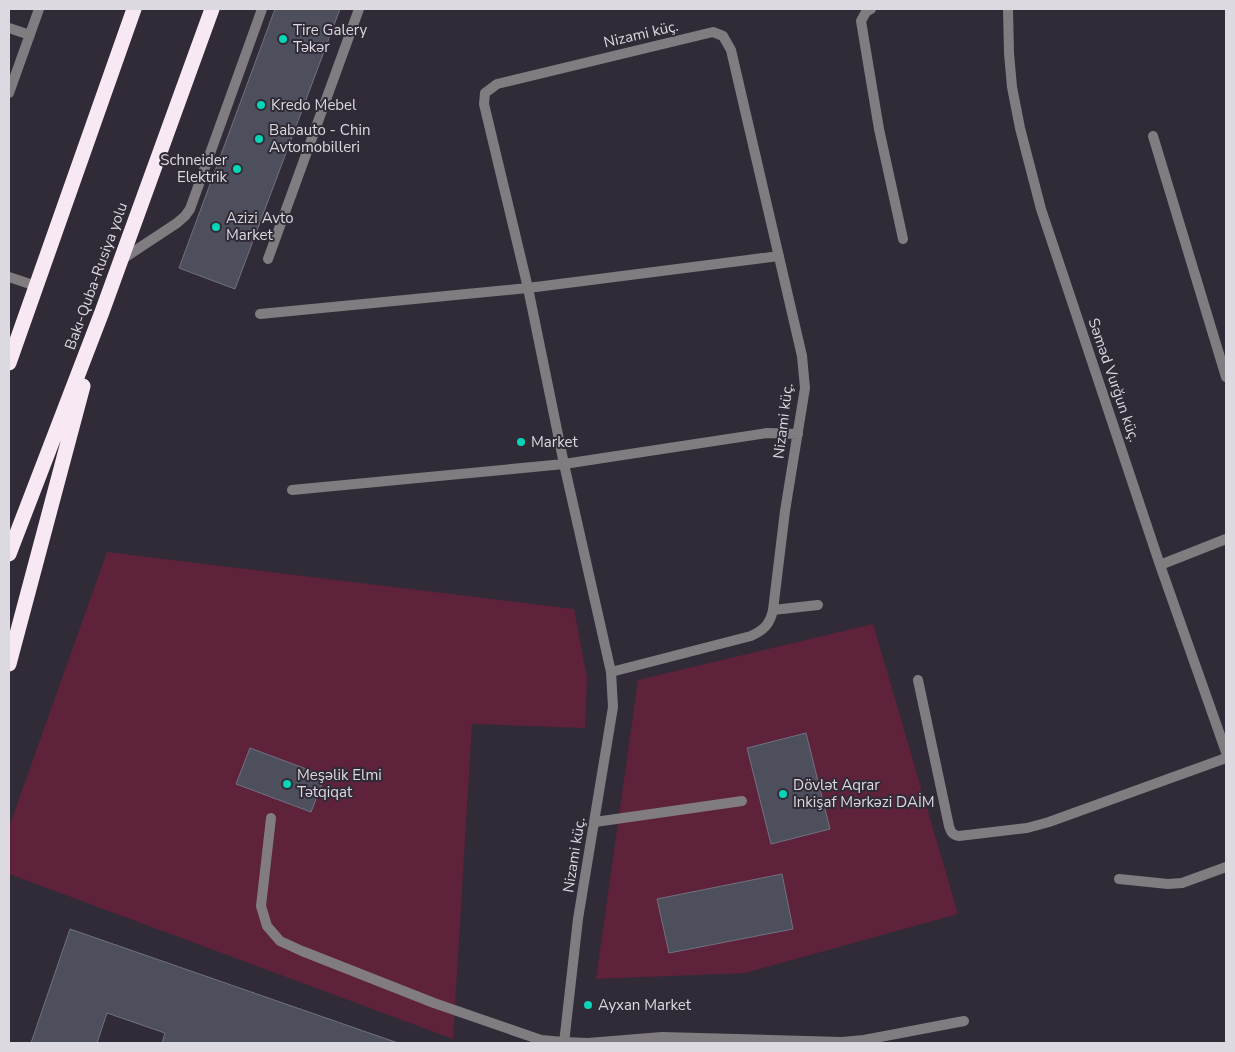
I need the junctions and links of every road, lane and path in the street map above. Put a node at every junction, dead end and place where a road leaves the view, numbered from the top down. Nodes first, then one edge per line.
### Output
1 (39, 9) edge
2 (134, 9) edge
3 (212, 9) edge
4 (262, 9) edge
5 (359, 9) edge
6 (871, 9) edge
7 (1008, 9) edge
8 (9, 28) edge
9 (30, 35) junction
10 (9, 93) edge
11 (1153, 136) dead end
12 (903, 239) dead end
13 (779, 256) junction
14 (268, 259) dead end
15 (121, 260) junction
16 (9, 276) edge
17 (36, 286) junction
18 (528, 288) junction
19 (102, 312) junction
20 (260, 314) dead end
21 (9, 340) edge
22 (9, 363) edge
23 (1226, 377) edge
24 (798, 434) junction
25 (564, 464) junction
26 (292, 490) dead end
27 (1226, 539) edge
28 (9, 554) edge
29 (1160, 565) junction
30 (818, 605) dead end
31 (773, 610) junction
32 (9, 664) edge
33 (611, 672) junction
34 (918, 680) dead end
35 (1226, 752) edge
36 (1226, 758) edge
37 (742, 801) dead end
38 (271, 818) dead end
39 (595, 822) junction
40 (1226, 867) edge
41 (1119, 878) dead end
42 (964, 1021) dead end
43 (717, 1041) edge
44 (564, 1043) edge

1 - 9 street
2 - 17 highway
3 - 15 highway, Bakı-Quba-Rusiya yolu
4 - 15 street
5 - 14 street
6 - 12 street
7 - 29 street, Səməd Vurğun küç.
8 - 9 street
9 - 10 street
11 - 23 street
13 - 18 street
13 - 18 street, Nizami küç.
13 - 24 street, Nizami küç.
15 - 19 highway, Bakı-Quba-Rusiya yolu
16 - 17 street
17 - 21 highway
17 - 22 highway
18 - 20 street
18 - 25 street, Nizami küç.
19 - 28 highway, Bakı-Quba-Rusiya yolu
19 - 32 highway
24 - 25 street
24 - 31 street, Nizami küç.
25 - 26 street
25 - 33 street, Nizami küç.
27 - 29 street
29 - 35 street, Səməd Vurğun küç.
30 - 31 street
31 - 33 street, Nizami küç.
33 - 39 street, Nizami küç.
34 - 36 street
37 - 39 street
38 - 44 street
39 - 44 street, Nizami küç.
40 - 41 street
42 - 43 street
43 - 44 street

